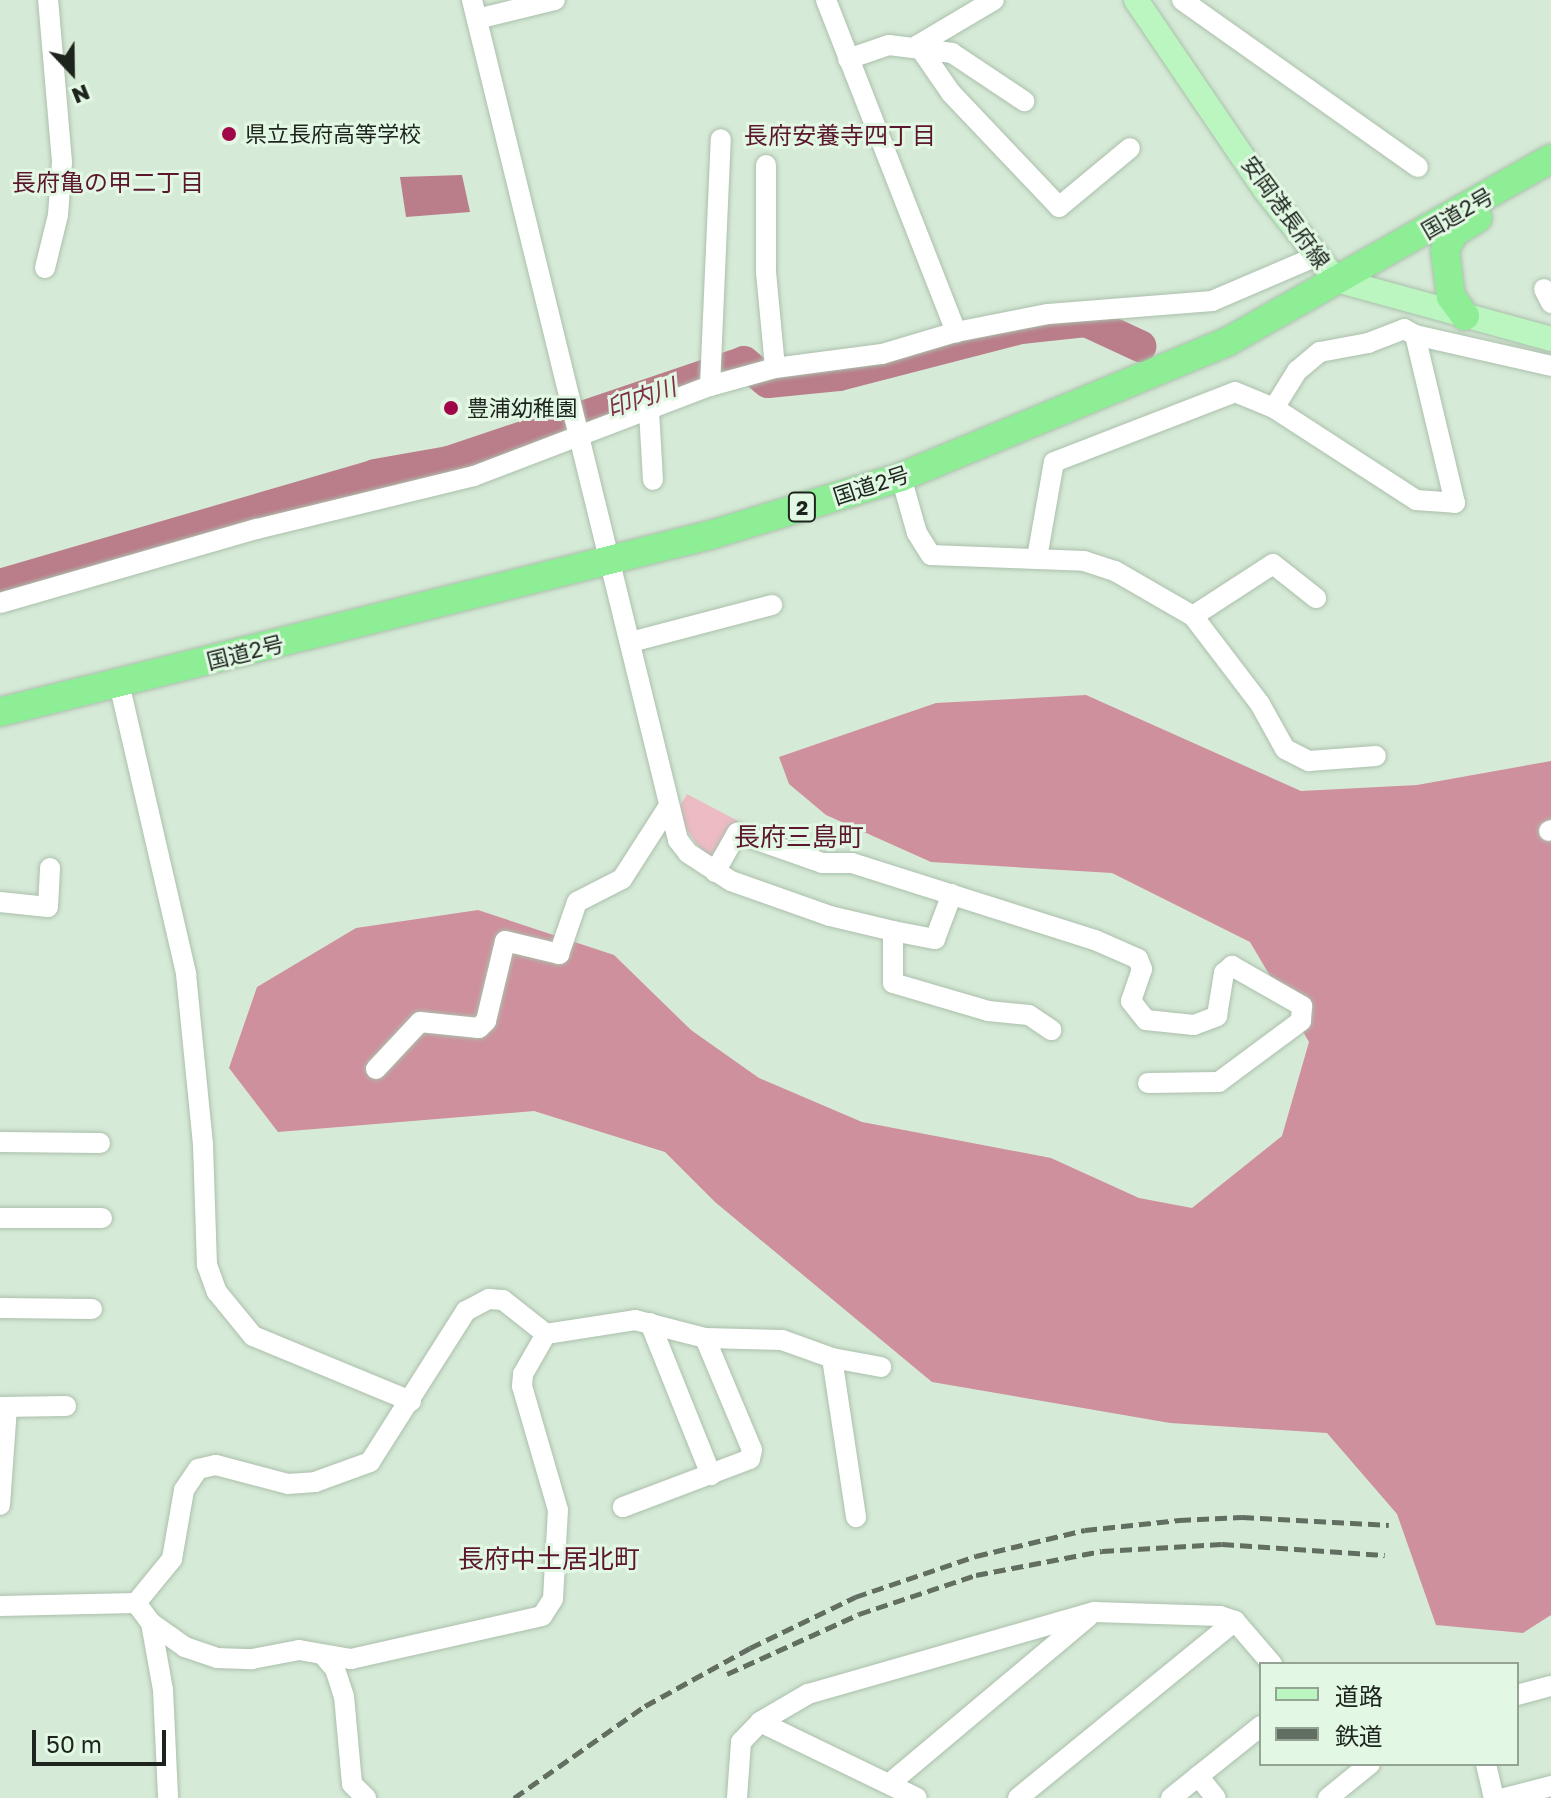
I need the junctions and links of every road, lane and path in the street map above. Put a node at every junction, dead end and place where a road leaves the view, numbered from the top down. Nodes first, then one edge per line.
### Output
1 (48, 0) edge
2 (555, 0) edge
3 (826, 0) edge
4 (994, 0) edge
5 (1136, 0) edge
6 (1182, 0) edge
7 (475, 10) edge
8 (918, 45) junction
9 (848, 59) junction
10 (1024, 101) dead end
11 (721, 139) dead end
12 (1130, 148) dead end
13 (1547, 161) edge
14 (766, 165) dead end
15 (1418, 167) dead end
16 (1317, 256) junction
17 (45, 268) dead end
18 (1336, 280) junction
19 (1465, 316) junction
20 (956, 332) junction
21 (1415, 335) junction
22 (1551, 339) edge
23 (1551, 366) edge
24 (763, 372) junction
25 (710, 378) junction
26 (1277, 403) junction
27 (649, 411) junction
28 (580, 431) junction
29 (901, 477) junction
30 (653, 480) dead end
31 (1037, 558) junction
32 (612, 560) junction
33 (1316, 598) dead end
34 (0, 603) edge
35 (772, 605) dead end
36 (1193, 616) junction
37 (631, 642) junction
38 (119, 683) junction
39 (0, 712) edge
40 (1376, 756) dead end
41 (667, 809) junction
42 (50, 868) dead end
43 (715, 872) junction
44 (952, 894) junction
45 (0, 902) edge
46 (893, 931) junction
47 (1051, 1030) dead end
48 (376, 1069) dead end
49 (1148, 1083) dead end
50 (0, 1142) edge
51 (100, 1143) dead end
52 (0, 1218) edge
53 (102, 1218) dead end
54 (0, 1308) edge
55 (92, 1309) dead end
56 (650, 1323) junction
57 (546, 1334) junction
58 (705, 1338) junction
59 (832, 1358) junction
60 (881, 1367) dead end
61 (411, 1401) junction
62 (66, 1406) dead end
63 (3, 1407) edge
64 (711, 1475) junction
65 (0, 1505) edge
66 (623, 1507) dead end
67 (856, 1517) dead end
68 (136, 1603) junction
69 (0, 1606) edge
70 (1094, 1612) junction
71 (1235, 1621) junction
72 (151, 1623) junction
73 (323, 1655) junction
74 (1270, 1662) edge
75 (1551, 1686) edge
76 (1519, 1694) edge
77 (760, 1722) junction
78 (1259, 1728) edge
79 (1486, 1766) edge
80 (1361, 1767) edge
81 (1198, 1776) junction
82 (889, 1784) junction
83 (1551, 1786) edge
84 (168, 1798) edge
85 (366, 1798) edge
86 (737, 1798) edge
87 (917, 1798) edge
88 (1018, 1798) edge
89 (1171, 1798) edge
90 (1216, 1798) edge
91 (1328, 1798) edge
92 (1494, 1798) edge
93 (1505, 1798) edge

1 - 17 street
2 - 7 street
3 - 9 street
4 - 8 street
5 - 16 main road, 安岡港長府線
6 - 15 street
7 - 28 street
8 - 9 street
8 - 10 street
8 - 12 street
9 - 20 street
11 - 25 street
13 - 18 highway, 国道2号 / 2
13 - 19 highway
14 - 24 street
16 - 18 main road, 安岡港長府線
16 - 20 street
18 - 19 main road, 安岡港長府線
18 - 29 highway, 国道2号 / 2
19 - 22 main road, 安岡港長府線
20 - 24 street
21 - 23 street
21 - 26 street
21 - 26 street
24 - 25 street
25 - 27 street
26 - 31 street
27 - 28 street
27 - 30 street
28 - 32 street
28 - 34 street
29 - 31 street
29 - 32 highway, 国道2号 / 2
31 - 36 street
32 - 37 street
32 - 38 highway, 国道2号 / 2
33 - 36 street
35 - 37 street
36 - 40 street
37 - 41 street
38 - 39 highway, 国道2号 / 2
38 - 61 street
41 - 43 street
41 - 48 street
42 - 45 street
43 - 44 street
43 - 46 street
44 - 46 street
44 - 49 street
46 - 47 street
50 - 51 street
52 - 53 street
54 - 55 street
56 - 57 street
56 - 58 street
56 - 64 street
57 - 61 street
57 - 73 street
58 - 59 street
58 - 64 street
59 - 60 street
59 - 67 street
61 - 68 street
62 - 63 street
63 - 65 street
64 - 66 street
68 - 69 street
68 - 72 street
70 - 71 street
70 - 77 street
70 - 82 street
71 - 74 street
71 - 88 street
72 - 73 street
72 - 84 street
73 - 85 street
75 - 76 street
77 - 82 street
77 - 86 street
78 - 81 street
79 - 92 street
80 - 91 street
81 - 89 street
81 - 90 street
82 - 87 street
83 - 93 street

